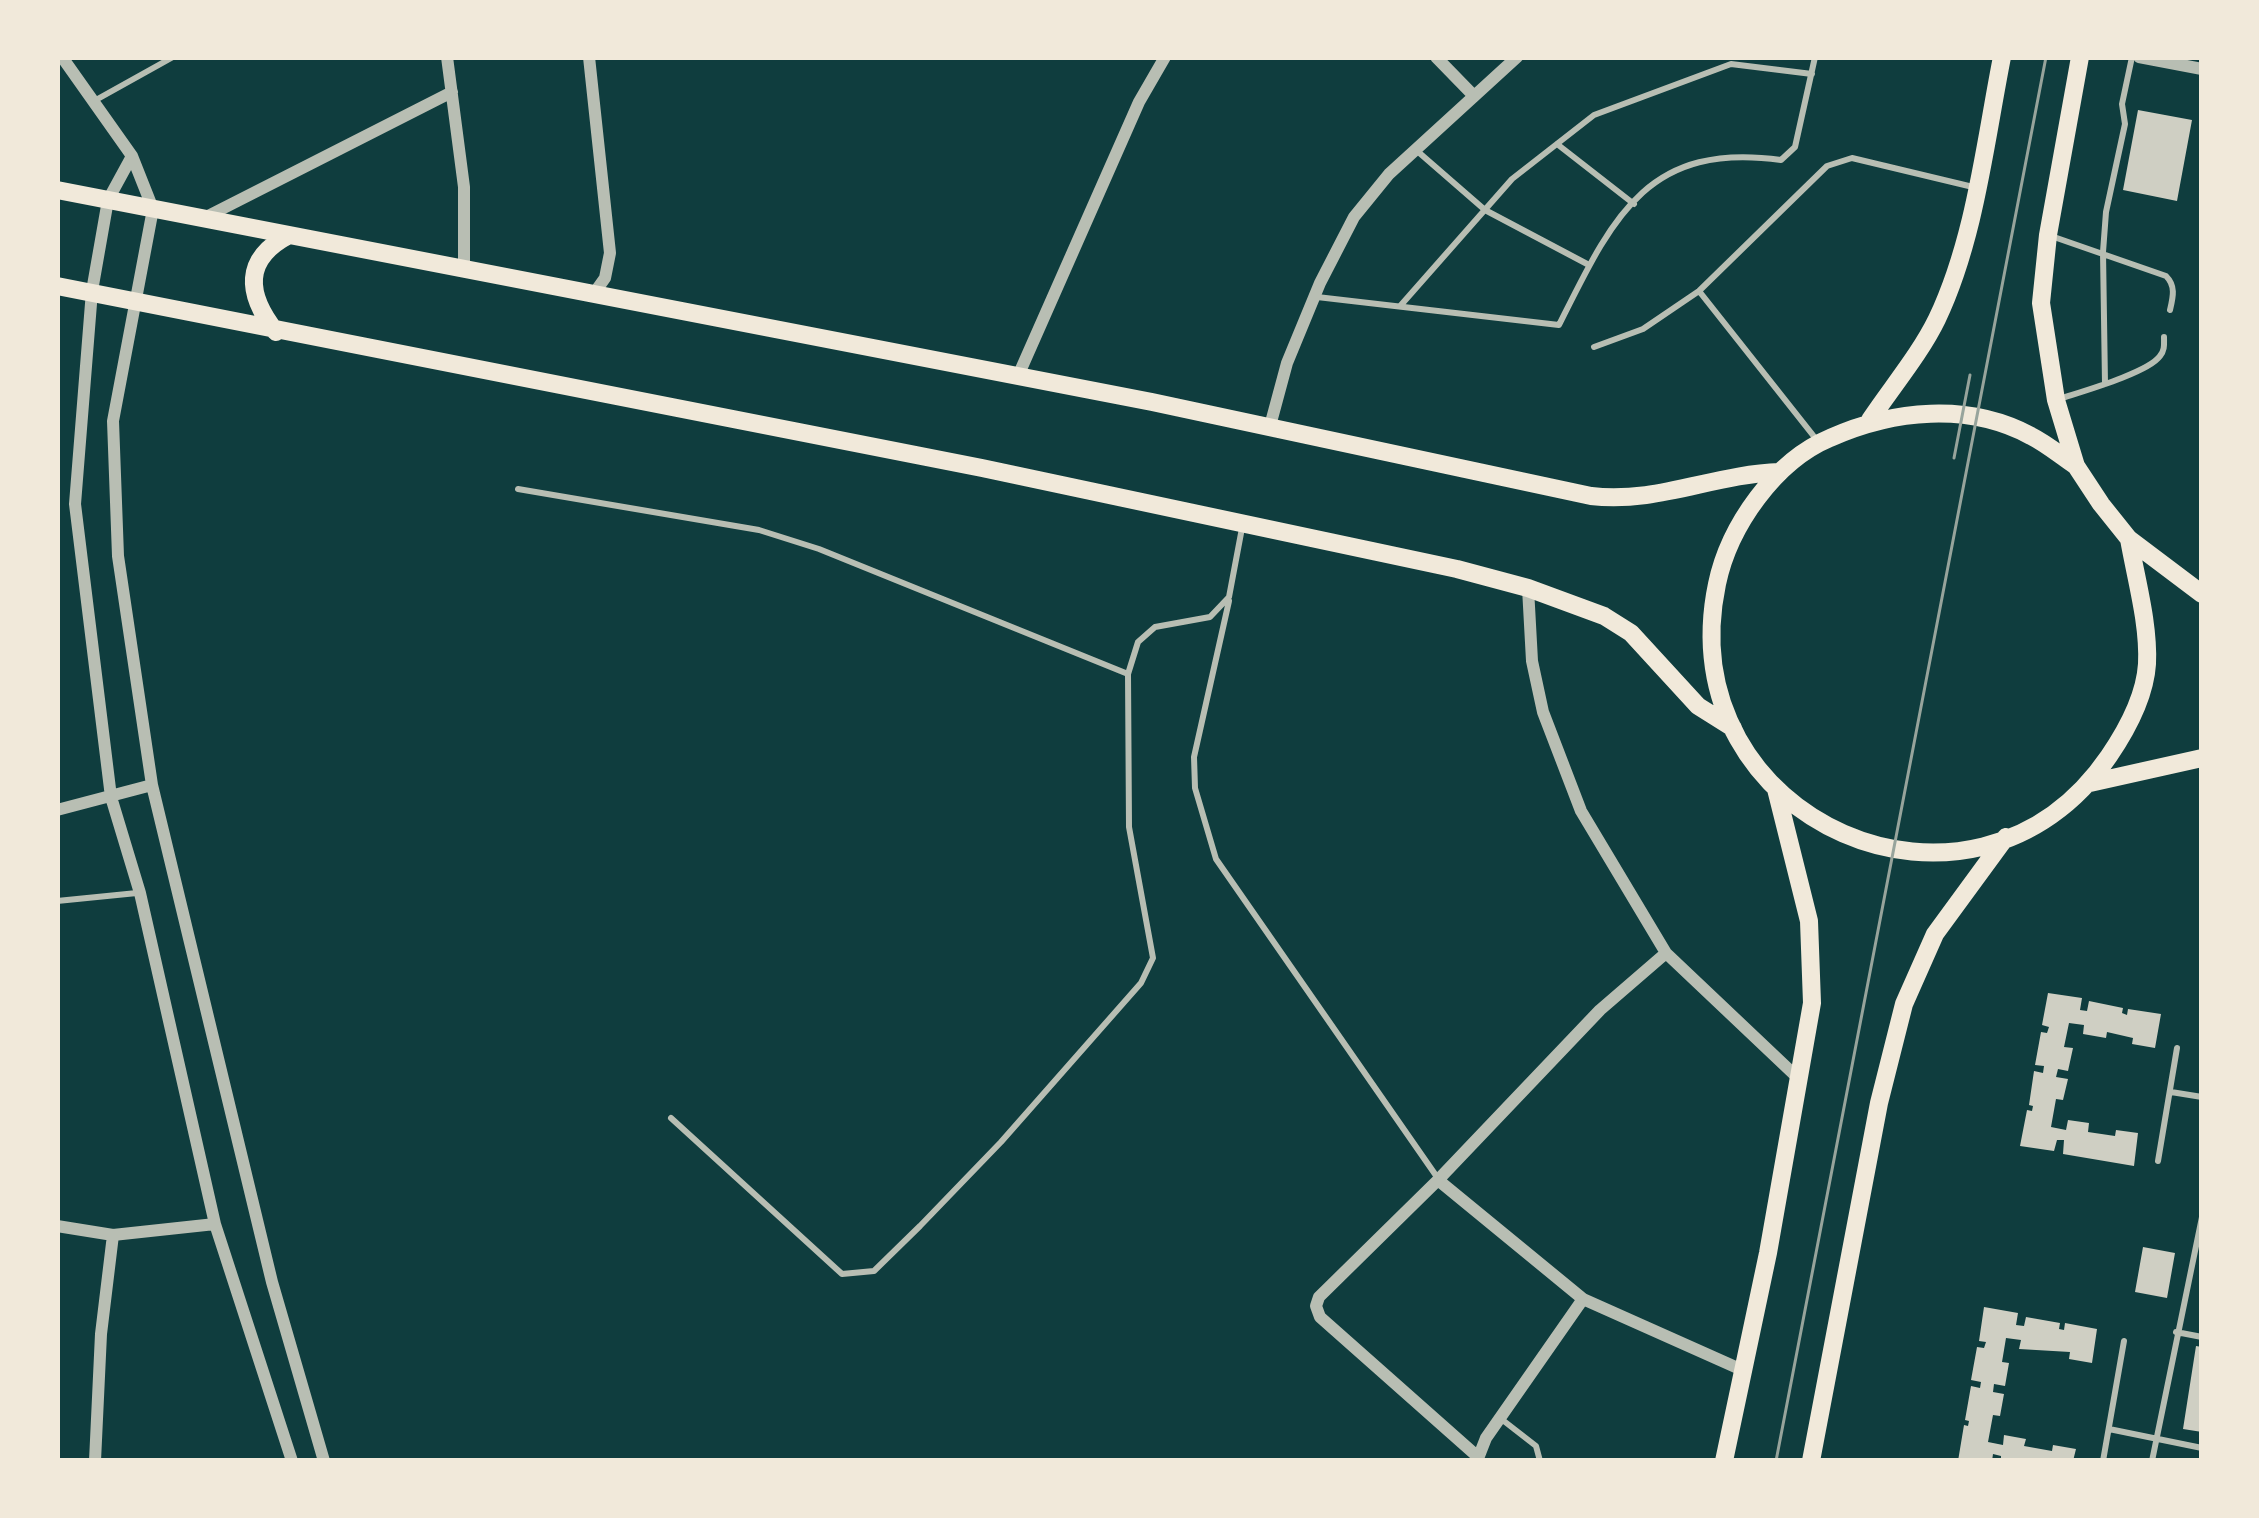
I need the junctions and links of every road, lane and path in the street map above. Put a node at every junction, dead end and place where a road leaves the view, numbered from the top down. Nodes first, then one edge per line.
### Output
1 (62, 57) edge
2 (173, 57) edge
3 (447, 57) edge
4 (589, 57) edge
5 (1165, 57) edge
6 (1436, 57) edge
7 (1517, 57) edge
8 (1815, 57) edge
9 (2002, 57) edge
10 (2080, 57) edge
11 (2135, 57) edge
12 (2202, 69) edge
13 (1811, 74) junction
14 (452, 92) junction
15 (1474, 96) junction
16 (94, 101) junction
17 (1557, 144) junction
18 (1416, 150) junction
19 (132, 156) junction
20 (1977, 188) junction
21 (57, 190) edge
22 (108, 200) junction
23 (1634, 204) junction
24 (153, 209) junction
25 (1485, 210) junction
26 (206, 217) junction
27 (290, 235) junction
28 (2048, 236) junction
29 (2103, 252) junction
30 (1589, 265) junction
31 (464, 266) junction
32 (57, 286) edge
33 (92, 291) junction
34 (1699, 291) junction
35 (595, 292) junction
36 (1314, 297) junction
37 (136, 300) junction
38 (1401, 305) junction
39 (2170, 310) dead end
40 (275, 332) junction
41 (2164, 337) dead end
42 (1594, 347) dead end
43 (1018, 376) junction
44 (2105, 384) junction
45 (2056, 400) junction
46 (1870, 420) junction
47 (1270, 426) junction
48 (1819, 442) junction
49 (2076, 466) junction
50 (1780, 472) junction
51 (518, 489) dead end
52 (1243, 524) junction
53 (2129, 538) junction
54 (1528, 588) junction
55 (2202, 594) edge
56 (1229, 597) junction
57 (1128, 674) junction
58 (1733, 728) junction
59 (2202, 758) edge
60 (2090, 783) junction
61 (152, 784) junction
62 (1776, 790) junction
63 (111, 797) junction
64 (57, 810) edge
65 (2006, 837) junction
66 (140, 892) junction
67 (57, 901) edge
68 (1666, 952) junction
69 (2177, 1048) dead end
70 (1799, 1079) junction
71 (2171, 1092) junction
72 (2202, 1097) edge
73 (671, 1118) dead end
74 (2158, 1161) dead end
75 (1438, 1180) junction
76 (2202, 1217) edge
77 (215, 1224) junction
78 (57, 1226) edge
79 (112, 1235) junction
80 (1583, 1299) junction
81 (2176, 1332) junction
82 (2202, 1336) edge
83 (2125, 1341) dead end
84 (1741, 1369) junction
85 (1500, 1418) junction
86 (2109, 1429) junction
87 (2156, 1439) junction
88 (2202, 1448) edge
89 (1478, 1459) edge
90 (95, 1461) edge
91 (292, 1461) edge
92 (324, 1461) edge
93 (1540, 1461) edge
94 (1724, 1461) edge
95 (1810, 1461) edge
96 (2103, 1461) edge
97 (2152, 1461) edge

1 - 16 street
2 - 16 lane
3 - 14 street
4 - 35 street
5 - 43 street
6 - 15 street
7 - 15 street
8 - 13 lane
9 - 20 main road
10 - 28 main road
11 - 12 street
11 - 29 lane
13 - 17 lane
13 - 23 lane
14 - 26 street
14 - 31 street
15 - 18 street
16 - 19 street
17 - 23 lane
17 - 25 lane
18 - 25 lane
18 - 36 street
19 - 22 street
19 - 24 street
20 - 34 lane
20 - 46 main road
21 - 22 main road
22 - 24 main road
22 - 33 street
23 - 30 lane
24 - 26 main road
24 - 37 street
25 - 30 lane
25 - 38 lane
26 - 27 main road
27 - 31 main road
27 - 40 main road
28 - 29 lane
28 - 45 main road
29 - 39 lane
29 - 44 lane
30 - 38 lane
31 - 35 main road
32 - 33 main road
33 - 37 main road
33 - 63 street
34 - 42 lane
34 - 48 lane
35 - 43 main road
36 - 38 lane
36 - 47 street
37 - 40 main road
37 - 61 street
40 - 52 main road
41 - 44 lane
43 - 47 main road
44 - 45 lane
45 - 49 main road
46 - 48 main road
46 - 49 main road
47 - 50 main road
48 - 50 main road
49 - 53 main road
50 - 58 main road
51 - 57 lane
52 - 54 main road
52 - 56 lane
53 - 55 main road
53 - 60 main road
54 - 58 main road
54 - 68 street
56 - 57 lane
56 - 75 lane
57 - 73 lane
58 - 62 main road
59 - 60 main road
60 - 65 main road
61 - 63 street
61 - 92 street
62 - 65 main road
62 - 70 main road
63 - 64 street
63 - 66 street
65 - 95 main road
66 - 67 lane
66 - 77 street
68 - 70 street
68 - 75 street
69 - 71 lane
70 - 84 main road
71 - 72 lane
71 - 74 lane
75 - 80 street
75 - 89 street
76 - 81 lane
77 - 79 street
77 - 91 street
78 - 79 street
79 - 90 street
80 - 84 street
80 - 85 street
81 - 82 lane
81 - 87 lane
83 - 86 lane
84 - 94 main road
85 - 89 street
85 - 93 lane
86 - 87 lane
86 - 96 lane
87 - 88 lane
87 - 97 lane

